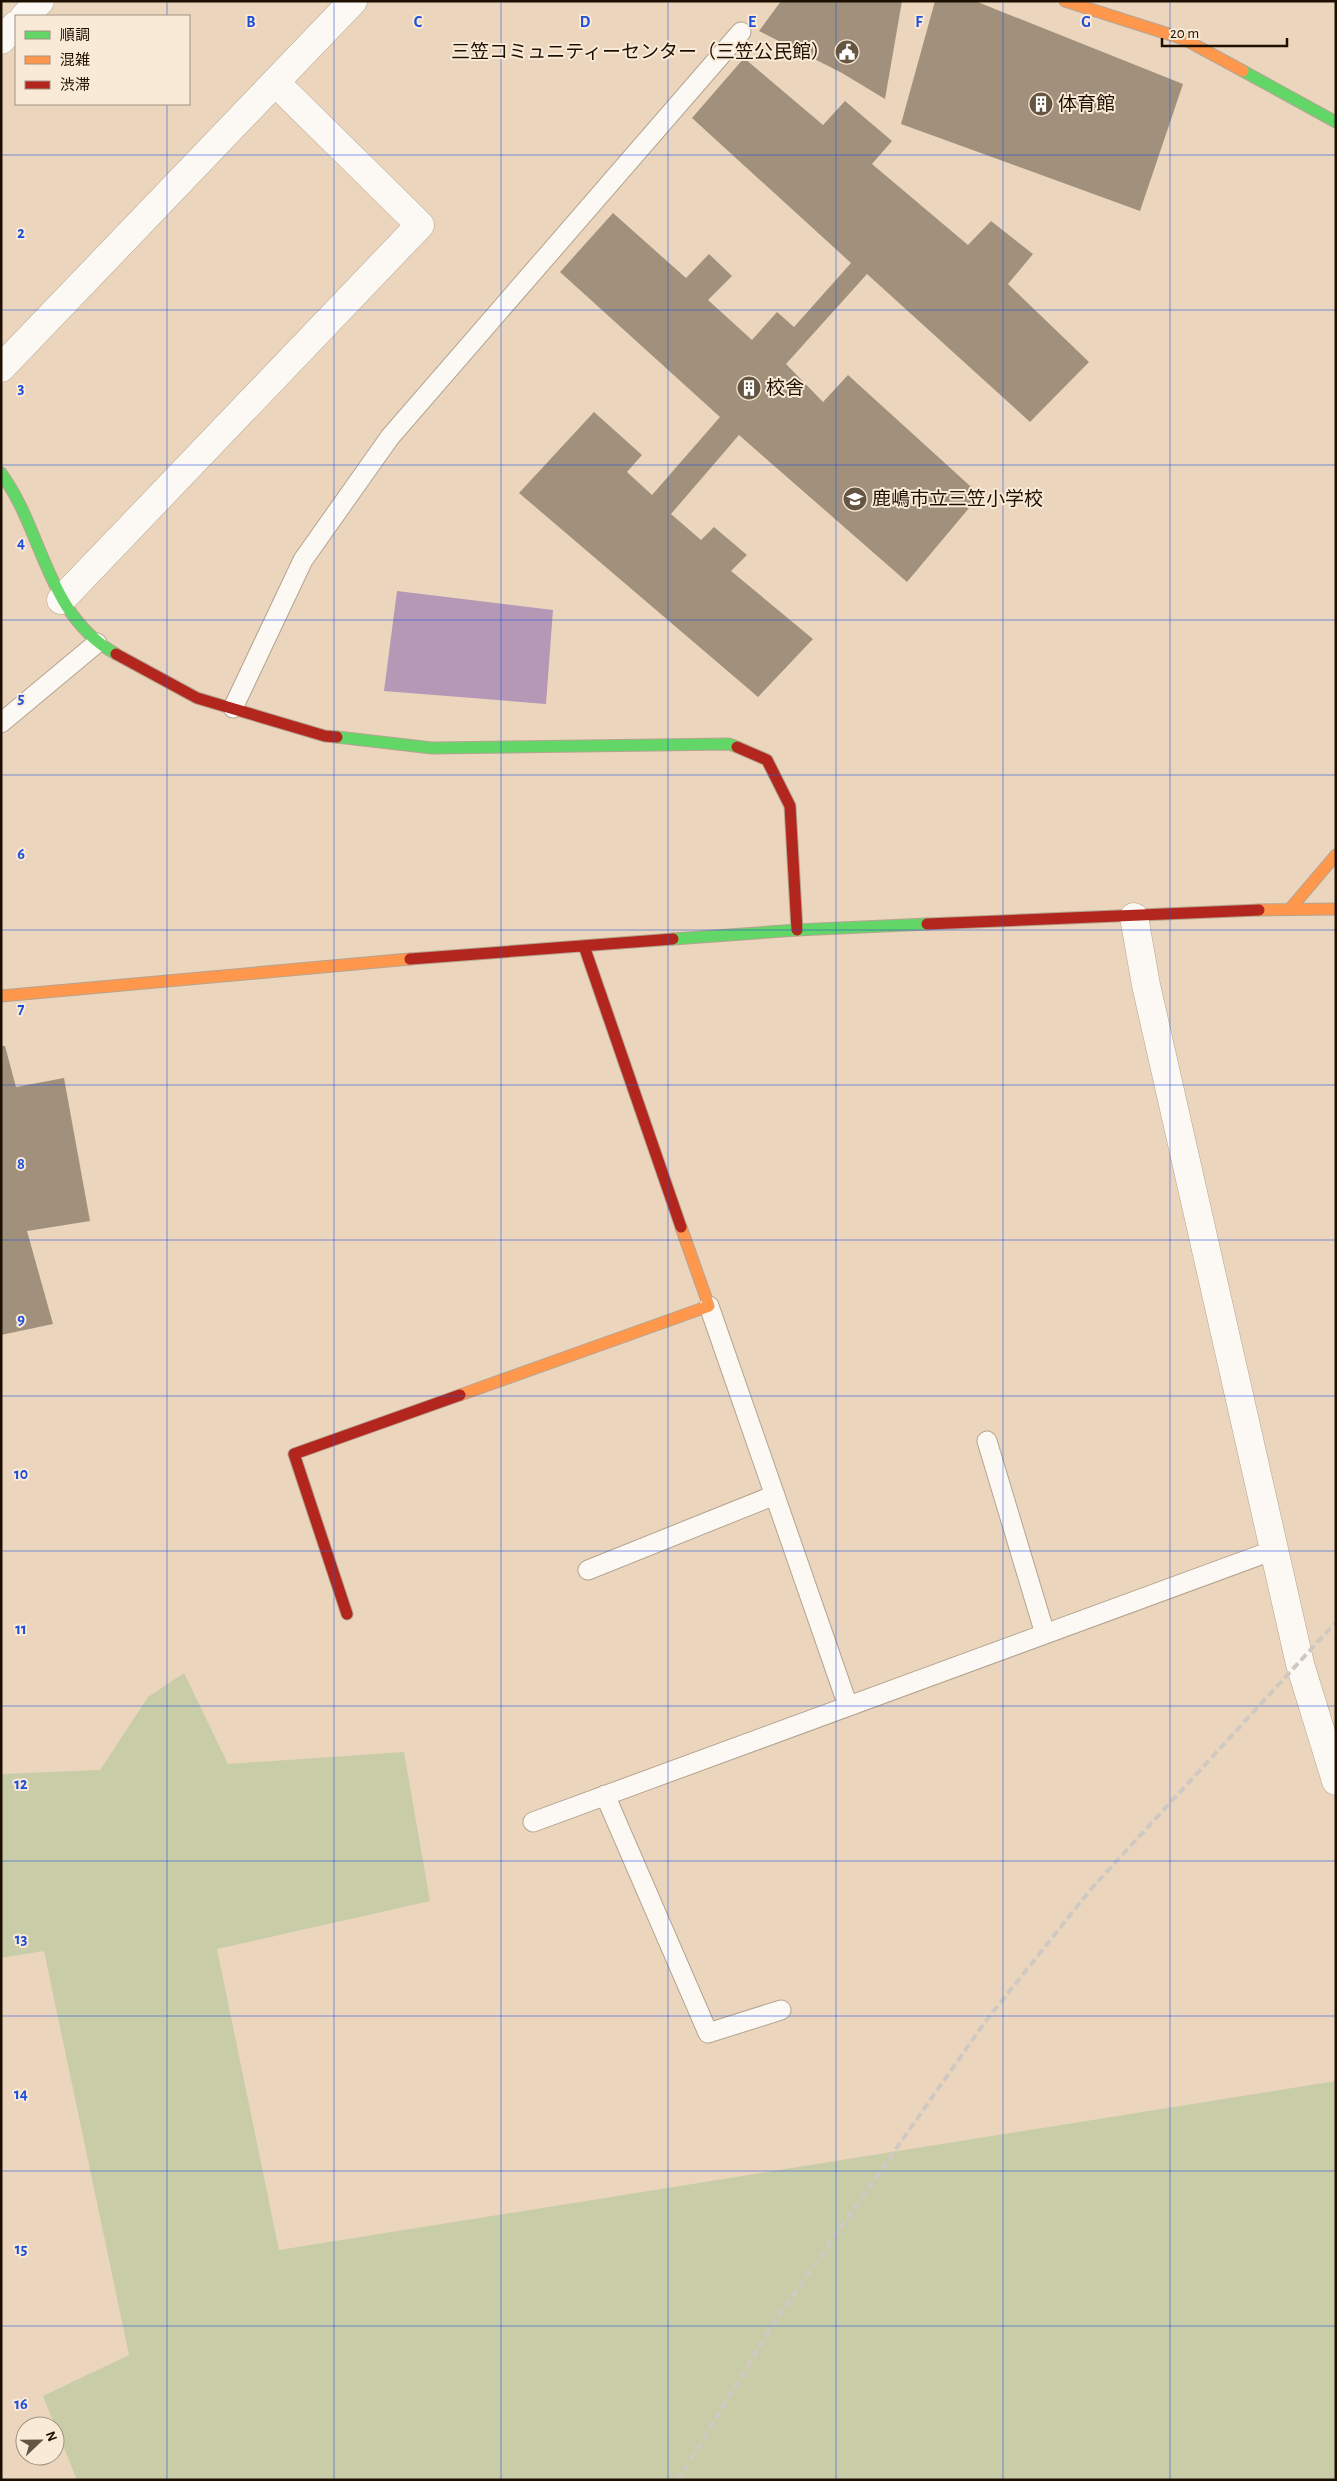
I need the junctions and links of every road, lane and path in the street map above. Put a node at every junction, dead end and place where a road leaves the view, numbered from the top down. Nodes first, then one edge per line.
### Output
1 (40, 1) edge
2 (353, 1) edge
3 (1065, 1) edge
4 (26, 15) edge
5 (15, 26) edge
6 (741, 32) dead end
7 (1, 40) edge
8 (275, 82) junction
9 (1336, 122) edge
10 (1, 368) edge
11 (1, 473) edge
12 (61, 600) junction
13 (97, 643) junction
14 (233, 708) junction
15 (1, 724) edge
16 (1336, 855) edge
17 (1290, 909) junction
18 (1336, 909) edge
19 (1134, 917) junction
20 (797, 930) junction
21 (584, 946) junction
22 (1, 996) edge
23 (709, 1306) junction
24 (987, 1440) dead end
25 (774, 1495) junction
26 (1274, 1550) junction
27 (588, 1570) dead end
28 (347, 1614) dead end
29 (1045, 1634) junction
30 (848, 1706) junction
31 (1336, 1781) edge
32 (605, 1795) junction
33 (533, 1822) dead end
34 (781, 2010) dead end

1 - 4 street
2 - 8 street
3 - 9 street
5 - 7 street
6 - 14 lane
8 - 10 street
8 - 12 street
11 - 12 street
12 - 13 street
13 - 14 street
13 - 15 lane
14 - 20 street
16 - 17 street
17 - 18 street
17 - 19 street
19 - 20 street
19 - 26 street
20 - 21 street
21 - 22 street
21 - 23 street
23 - 25 lane
23 - 28 street
24 - 29 lane
25 - 27 lane
25 - 30 lane
26 - 29 lane
26 - 31 street
29 - 30 lane
30 - 32 lane
32 - 33 lane
32 - 34 lane

